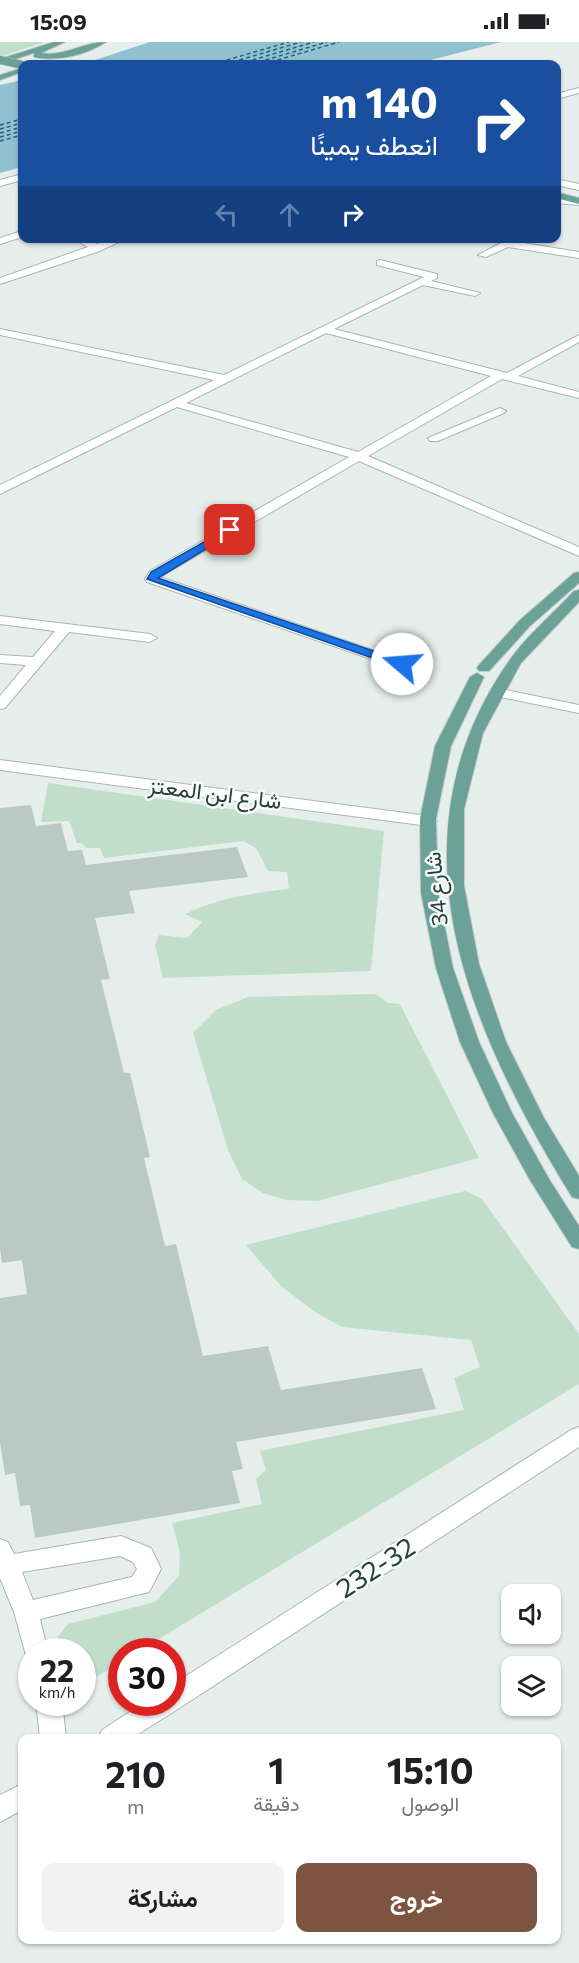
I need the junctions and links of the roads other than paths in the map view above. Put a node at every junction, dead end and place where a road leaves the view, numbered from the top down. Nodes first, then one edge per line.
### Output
1 (61, 42) edge
2 (102, 42) edge
3 (52, 60) edge
4 (0, 62) edge
5 (18, 67) edge
6 (18, 70) edge
7 (0, 78) edge
8 (579, 90) edge
9 (561, 95) edge
10 (18, 178) edge
11 (0, 183) edge
12 (561, 188) edge
13 (579, 189) edge
14 (561, 190) edge
15 (561, 200) edge
16 (579, 201) edge
17 (18, 235) edge
18 (0, 241) edge
19 (90, 243) edge
20 (111, 243) edge
21 (504, 243) edge
22 (518, 243) edge
23 (94, 250) junction
24 (483, 255) dead end
25 (579, 255) edge
26 (380, 263) dead end
27 (0, 281) edge
28 (423, 282) junction
29 (475, 293) dead end
30 (326, 330) junction
31 (0, 332) edge
32 (579, 338) edge
33 (504, 376) junction
34 (227, 378) junction
35 (579, 395) edge
36 (175, 403) junction
37 (500, 411) dead end
38 (406, 429) junction
39 (434, 438) junction
40 (448, 443) dead end
41 (358, 456) junction
42 (0, 490) edge
43 (579, 552) edge
44 (579, 576) edge
45 (579, 594) edge
46 (0, 620) edge
47 (65, 628) junction
48 (150, 638) dead end
49 (0, 658) edge
50 (36, 662) junction
51 (402, 664) dead end
52 (498, 688) junction
53 (579, 701) edge
54 (0, 705) edge
55 (579, 709) edge
56 (0, 765) edge
57 (429, 822) junction
58 (579, 1192) edge
59 (579, 1242) edge
60 (579, 1436) edge
61 (3, 1557) edge
62 (26, 1612) junction
63 (32, 1638) edge
64 (186, 1690) edge
65 (50, 1716) edge
66 (145, 1716) edge
67 (52, 1734) edge
68 (117, 1734) edge
69 (18, 1799) edge
70 (0, 1810) edge

1 - 2 main road
1 - 4 main road
2 - 3 main road
4 - 5 main road, bridge
6 - 7 main road
8 - 9 street
10 - 11 street
12 - 13 main road
14 - 16 main road
15 - 16 street
17 - 18 street
19 - 23 street
20 - 23 street
21 - 24 street
22 - 25 street
23 - 27 street
26 - 28 street
28 - 29 street
28 - 30 street
30 - 33 street
30 - 34 street
31 - 34 street
32 - 33 street
33 - 35 street
33 - 38 street
34 - 36 street
36 - 41 street
36 - 42 street
37 - 39 street
38 - 39 street
38 - 41 street
39 - 40 street
41 - 43 street
41 - 51 street
44 - 57 main road, شارع 34
45 - 52 main road, شارع 34
46 - 47 street
47 - 48 street
47 - 50 street
49 - 50 street
50 - 54 street
52 - 53 street
52 - 55 street
52 - 58 main road, شارع 34
56 - 57 street, شارع ابن المعتز
57 - 59 main road, شارع 34
60 - 64 street, 232-32
61 - 62 street
61 - 62 street
62 - 63 street
65 - 67 street
66 - 68 street
69 - 70 street

